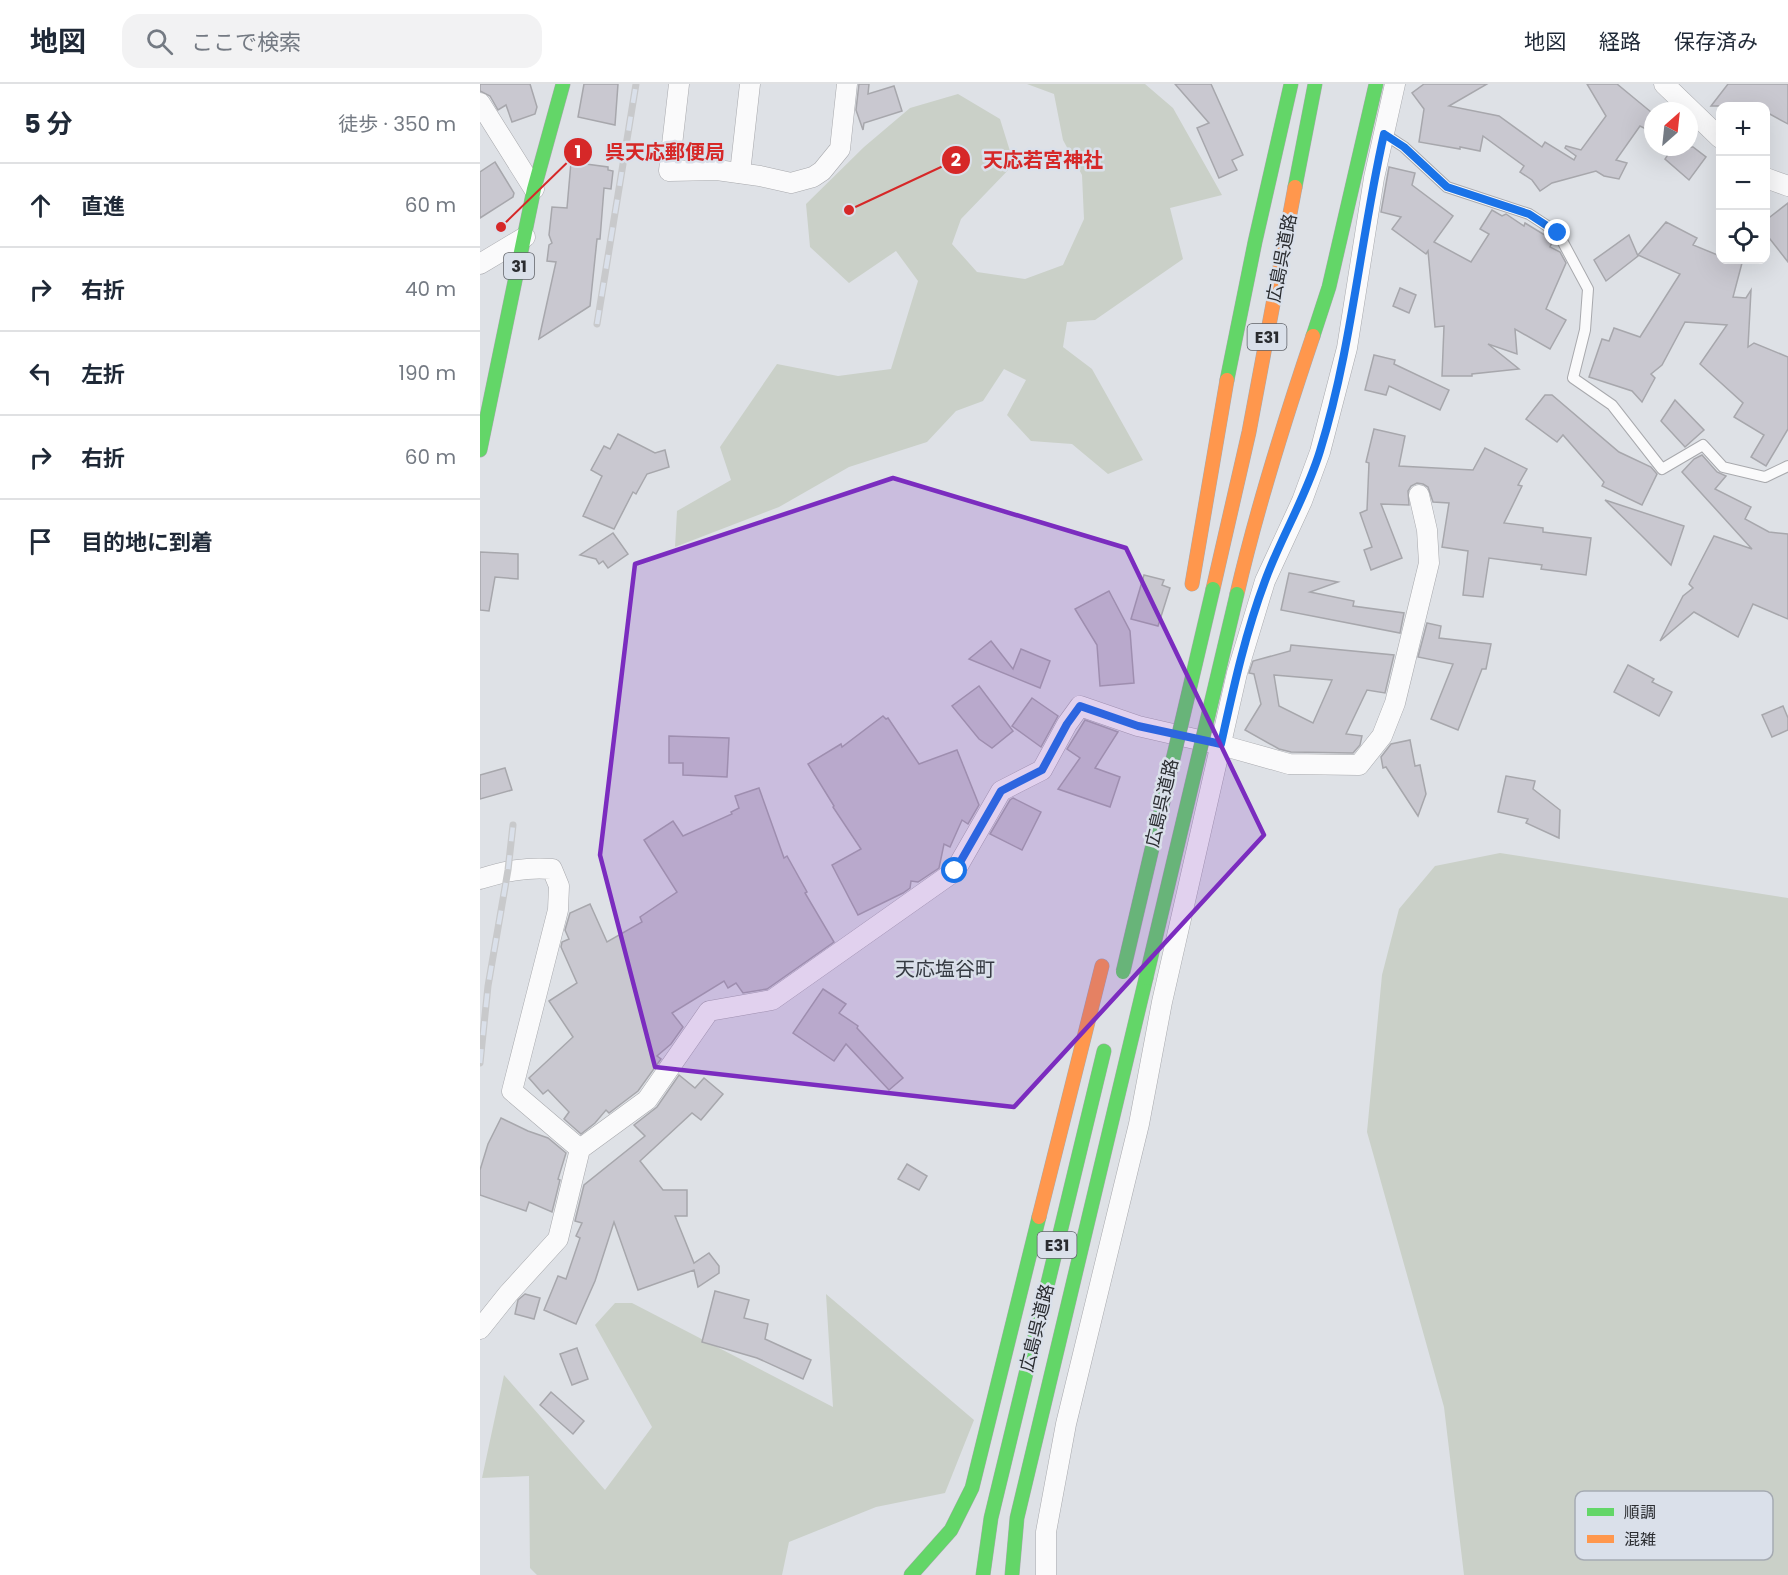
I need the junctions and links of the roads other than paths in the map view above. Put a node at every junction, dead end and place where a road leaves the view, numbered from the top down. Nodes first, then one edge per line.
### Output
1 (563, 84) edge
2 (680, 84) edge
3 (750, 84) edge
4 (847, 84) edge
5 (1291, 84) edge
6 (1315, 84) edge
7 (1376, 84) edge
8 (1395, 84) edge
9 (1664, 84) edge
10 (480, 103) edge
11 (1384, 134) junction
12 (1716, 134) edge
13 (740, 173) junction
14 (1770, 179) edge
15 (1788, 186) edge
16 (534, 189) junction
17 (525, 237) junction
18 (480, 264) edge
19 (482, 429) edge
20 (480, 450) edge
21 (1788, 466) edge
22 (1419, 495) dead end
23 (1191, 589) dead end
24 (1159, 723) dead end
25 (1221, 744) junction
26 (1154, 746) dead end
27 (480, 879) edge
28 (1103, 960) dead end
29 (1121, 977) dead end
30 (1106, 1041) dead end
31 (580, 1149) junction
32 (480, 1329) edge
33 (991, 1518) junction
34 (970, 1556) dead end
35 (911, 1575) edge
36 (983, 1575) edge
37 (1012, 1575) edge
38 (1046, 1575) edge

1 - 16 highway, 31
2 - 13 street
3 - 13 street
4 - 13 street
5 - 23 highway
6 - 29 highway, 広島呉道路 / E31, bridge
7 - 37 highway, bridge
8 - 11 street
9 - 12 street
10 - 16 street
11 - 21 lane
11 - 25 street
14 - 15 street
16 - 17 highway, 31
17 - 18 street
17 - 19 highway, 31
19 - 20 highway, 31
22 - 25 street
24 - 26 highway
25 - 31 street
25 - 38 street
27 - 31 street
28 - 35 highway
30 - 33 highway, 広島呉道路 / E31
31 - 32 street
33 - 34 highway, 広島呉道路 / E31
33 - 36 highway, 広島呉道路 / E31

